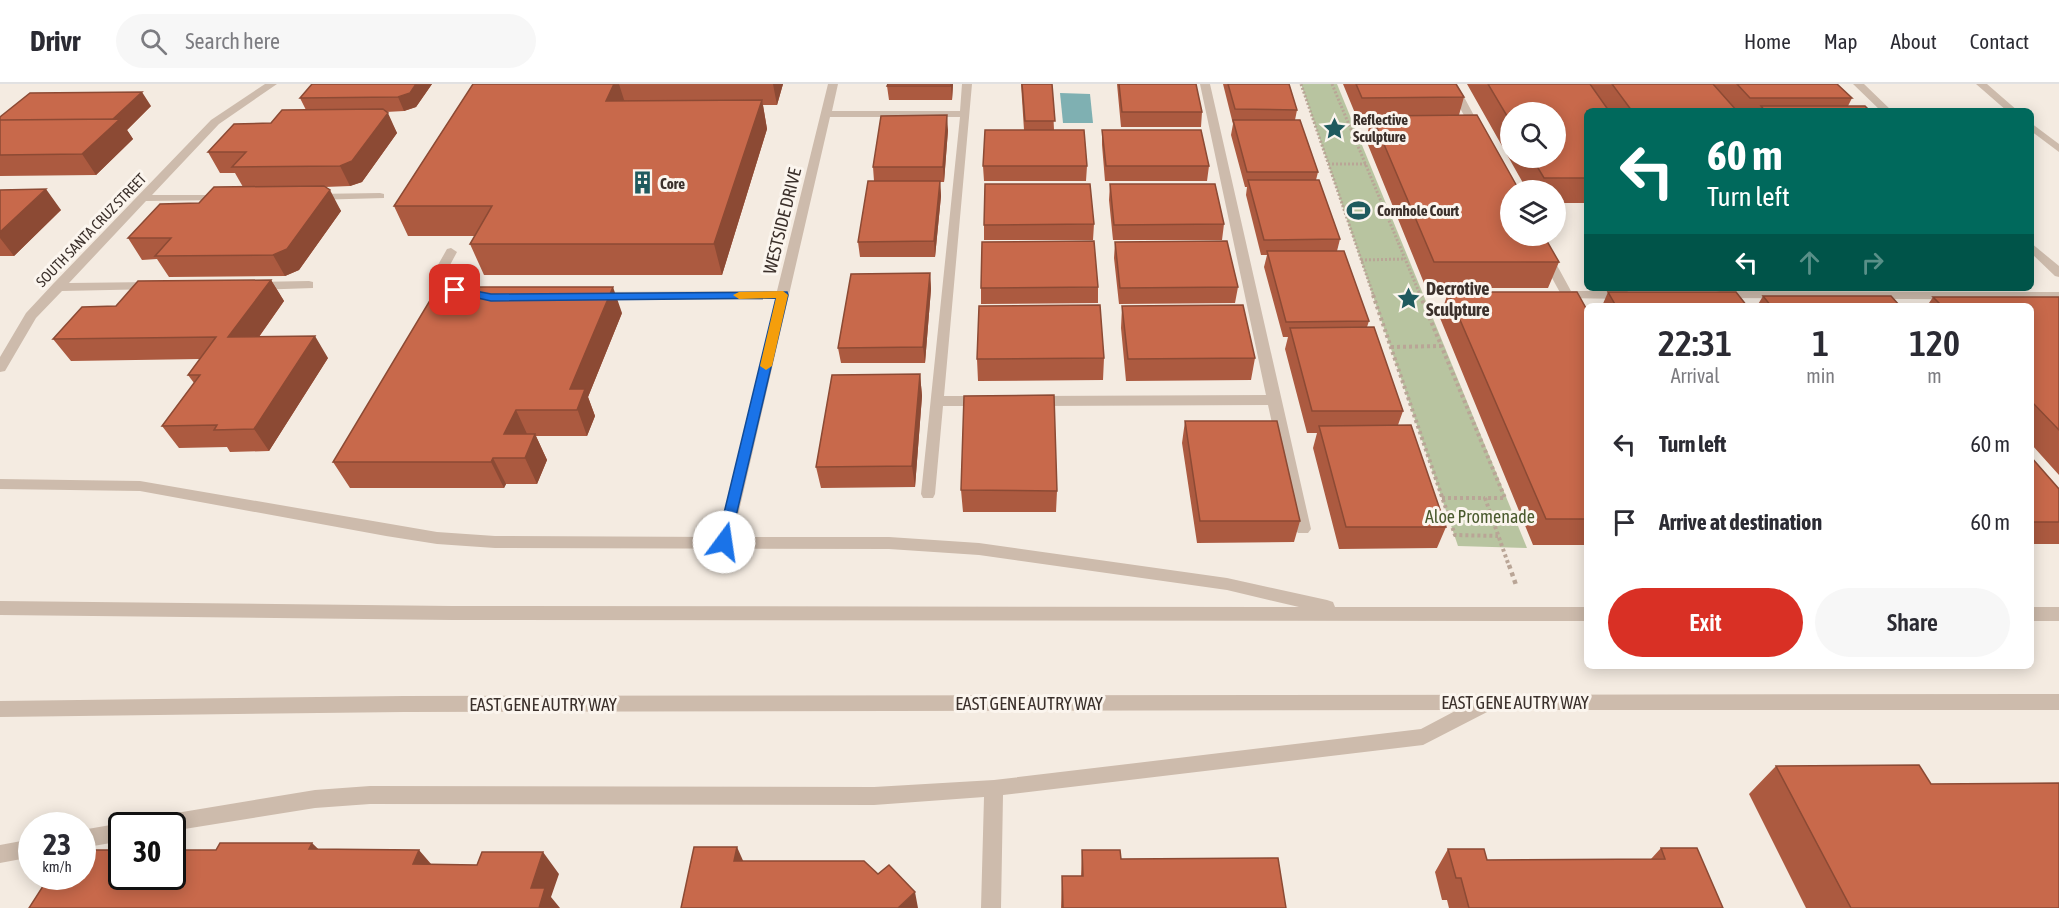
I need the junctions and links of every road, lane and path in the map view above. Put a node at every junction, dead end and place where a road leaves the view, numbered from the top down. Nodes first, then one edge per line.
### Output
1 (272, 84) edge
2 (833, 84) edge
3 (967, 84) edge
4 (1205, 84) edge
5 (1301, 84) edge
6 (1332, 84) edge
7 (1452, 84) edge
8 (1858, 84) edge
9 (1981, 84) edge
10 (1884, 108) edge
11 (2009, 108) edge
12 (826, 114) junction
13 (965, 114) junction
14 (2034, 128) edge
15 (1484, 143) edge
16 (2059, 149) edge
17 (1328, 164) junction
18 (1366, 164) junction
19 (380, 196) dead end
20 (238, 197) edge
21 (297, 197) edge
22 (143, 198) junction
23 (1540, 246) edge
24 (2034, 249) edge
25 (451, 252) dead end
26 (1405, 259) junction
27 (1361, 260) junction
28 (2059, 273) edge
29 (309, 285) dead end
30 (166, 286) edge
31 (238, 286) edge
32 (57, 287) junction
33 (482, 295) edge
34 (783, 295) junction
35 (1638, 295) edge
36 (584, 296) edge
37 (1708, 296) edge
38 (2059, 296) edge
39 (1874, 297) edge
40 (1441, 346) junction
41 (1390, 347) junction
42 (0, 368) edge
43 (1274, 400) junction
44 (937, 401) junction
45 (995, 401) edge
46 (1018, 401) edge
47 (0, 484) edge
48 (928, 494) dead end
49 (1442, 498) junction
50 (1485, 498) junction
51 (1303, 529) dead end
52 (1498, 536) junction
53 (724, 542) junction
54 (0, 608) edge
55 (1353, 613) junction
56 (1527, 614) junction
57 (1584, 614) edge
58 (2034, 614) edge
59 (2059, 614) edge
60 (1490, 702) junction
61 (2059, 702) edge
62 (0, 709) edge
63 (994, 788) junction
64 (186, 820) edge
65 (18, 851) edge
66 (0, 854) edge
67 (991, 908) edge

1 - 22 street, SOUTH SANTA CRUZ STREET
2 - 12 street, WESTSIDE DRIVE
3 - 13 street
4 - 43 street
5 - 17 path
6 - 18 path
7 - 15 street
8 - 10 street
9 - 11 street
12 - 13 street
12 - 34 street, WESTSIDE DRIVE
13 - 44 street
14 - 16 street
17 - 18 path
17 - 27 path
18 - 26 path
19 - 21 street
20 - 22 street
22 - 32 street, SOUTH SANTA CRUZ STREET
23 - 35 street
24 - 28 street
25 - 33 street
26 - 27 path
26 - 40 path
27 - 41 path
29 - 31 street
30 - 32 street
32 - 42 street, SOUTH SANTA CRUZ STREET
34 - 36 street
34 - 53 street, WESTSIDE DRIVE
37 - 39 street
38 - 39 street
40 - 41 path
40 - 50 path
41 - 49 path
43 - 46 street
43 - 51 street
44 - 45 street
44 - 48 street
47 - 53 street
49 - 50 path
49 - 52 path
50 - 52 path
52 - 56 path
53 - 55 street
54 - 55 street
55 - 56 street
56 - 57 street
58 - 59 street
60 - 61 street, EAST GENE AUTRY WAY
60 - 62 street, EAST GENE AUTRY WAY
60 - 63 street
63 - 64 street
63 - 67 street
65 - 66 street

